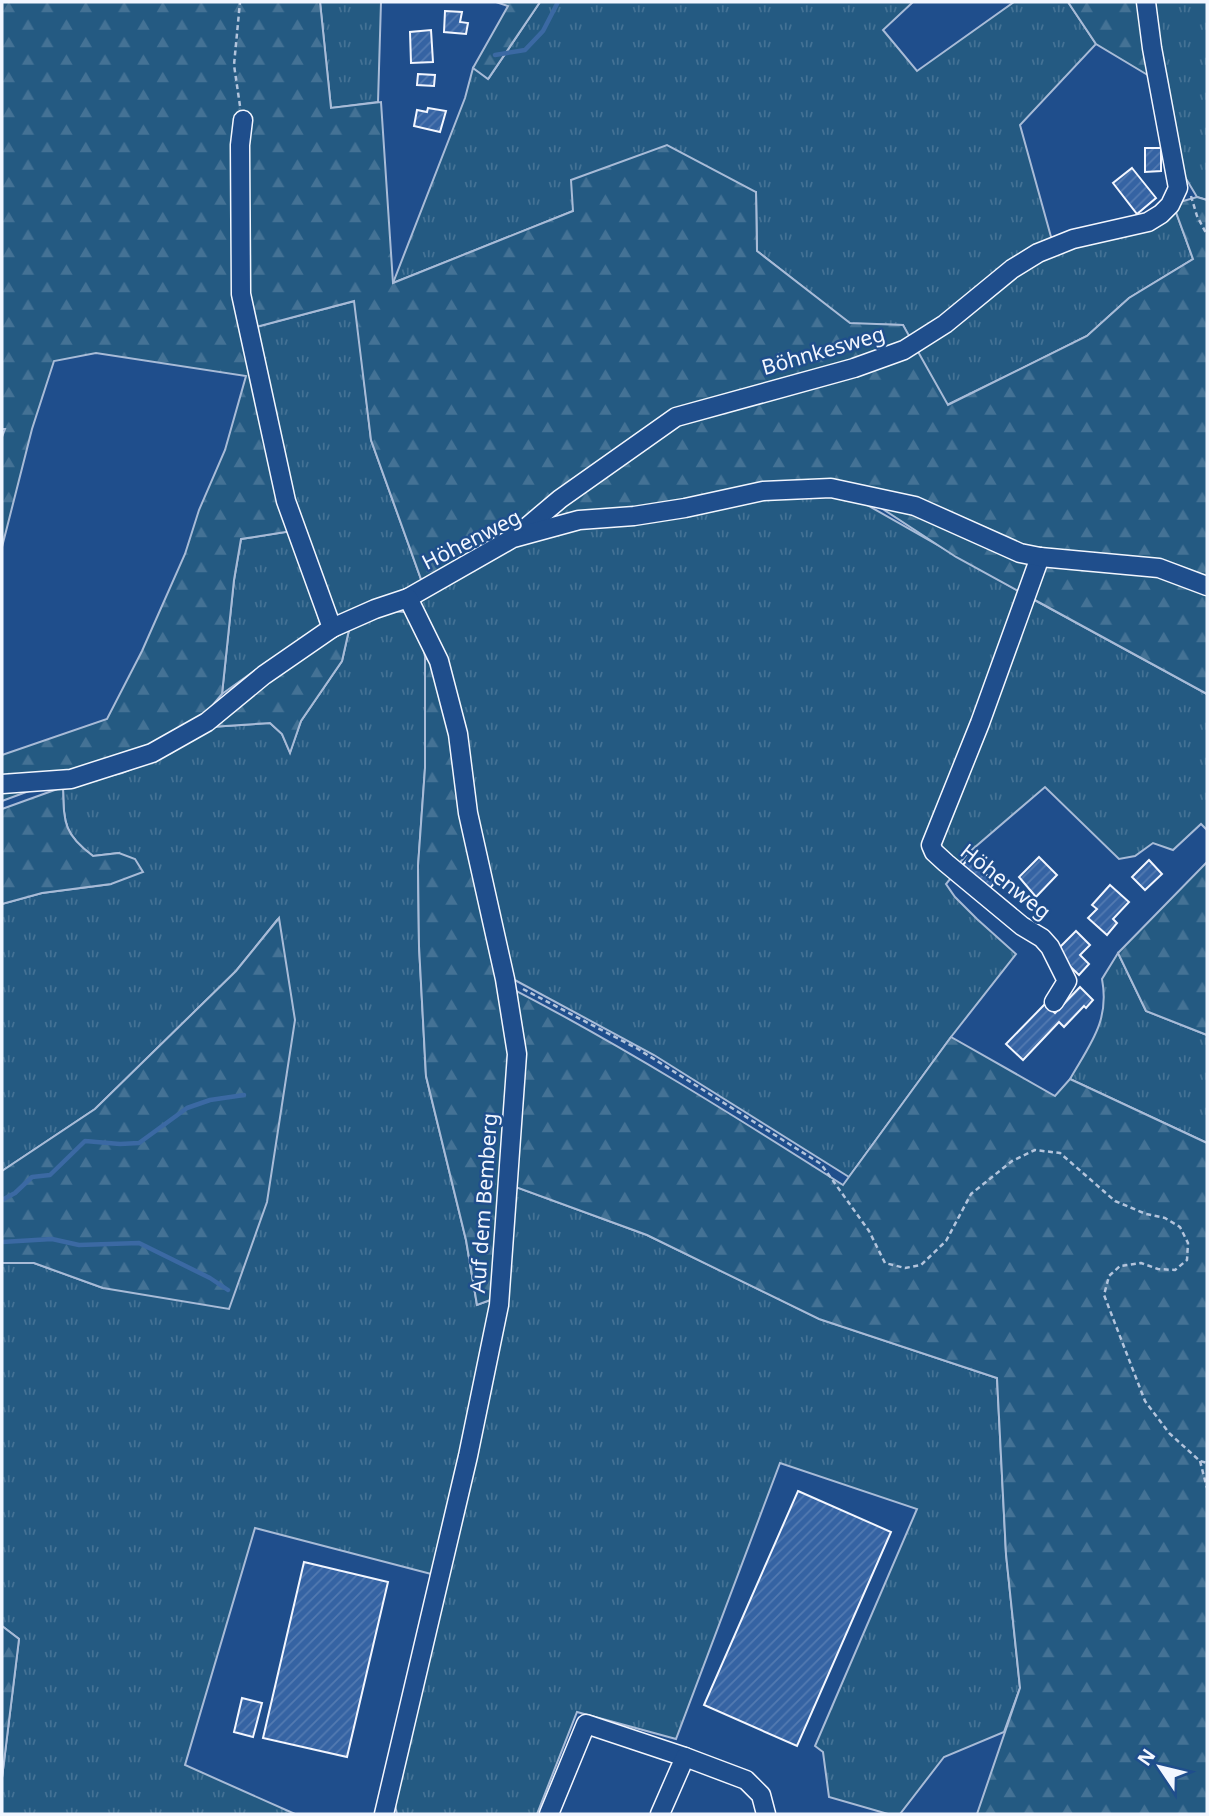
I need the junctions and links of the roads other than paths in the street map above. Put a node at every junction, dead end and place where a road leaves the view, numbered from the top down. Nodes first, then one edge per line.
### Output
1 (1146, 2) edge
2 (243, 120) road end
3 (513, 538) junction
4 (1040, 557) junction
5 (1207, 586) edge
6 (408, 598) junction
7 (332, 628) junction
8 (2, 784) edge
9 (1054, 1002) dead end
10 (685, 1756) junction
11 (384, 1814) edge
12 (548, 1814) edge
13 (660, 1814) edge
14 (766, 1814) edge

1 - 3 street, Böhnkesweg
2 - 7 street
3 - 4 street, Höhenweg
3 - 6 street, Höhenweg
4 - 5 street, Höhenweg
4 - 9 street, Höhenweg
6 - 7 street, Höhenweg
6 - 11 street, Auf dem Bemberg
7 - 8 street, Höhenweg
10 - 12 street
10 - 13 street
10 - 14 street

